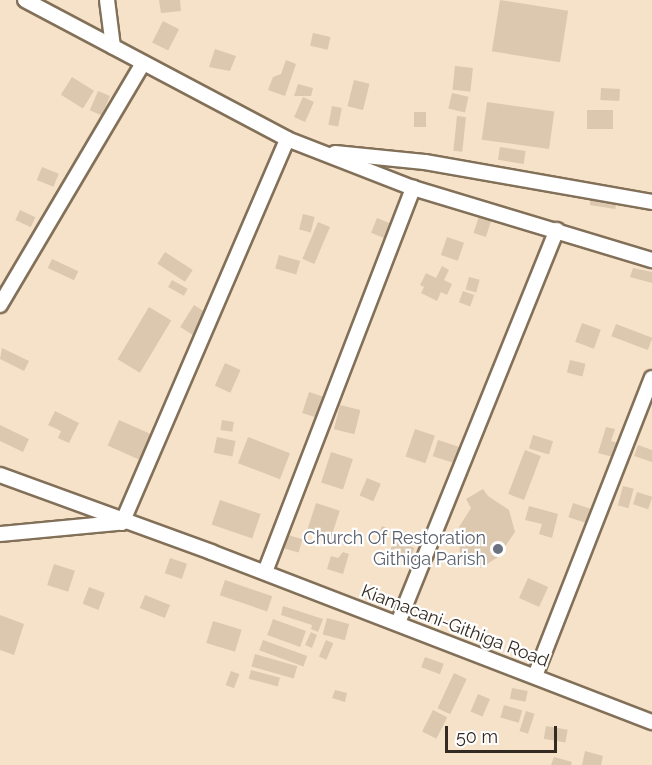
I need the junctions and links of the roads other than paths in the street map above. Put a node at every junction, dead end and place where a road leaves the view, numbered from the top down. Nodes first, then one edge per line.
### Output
1 (25, 0) edge
2 (107, 0) edge
3 (113, 47) junction
4 (143, 63) junction
5 (287, 139) junction
6 (320, 152) junction
7 (413, 188) junction
8 (652, 202) edge
9 (557, 230) junction
10 (652, 260) edge
11 (0, 305) edge
12 (652, 378) edge
13 (0, 476) edge
14 (122, 523) junction
15 (0, 534) edge
16 (265, 572) junction
17 (398, 623) junction
18 (535, 676) junction
19 (652, 722) edge

1 - 3 street
2 - 3 street
3 - 4 street
4 - 5 street
4 - 11 street
5 - 6 street
5 - 14 street
6 - 7 street
6 - 8 street
7 - 9 street
7 - 16 street
9 - 10 street
9 - 17 street
12 - 18 street
13 - 14 street
14 - 15 street, Kiamacani-Githiga Road
14 - 16 street, Kiamacani-Githiga Road
16 - 17 street, Kiamacani-Githiga Road
17 - 18 street, Kiamacani-Githiga Road
18 - 19 street, Kiamacani-Githiga Road

